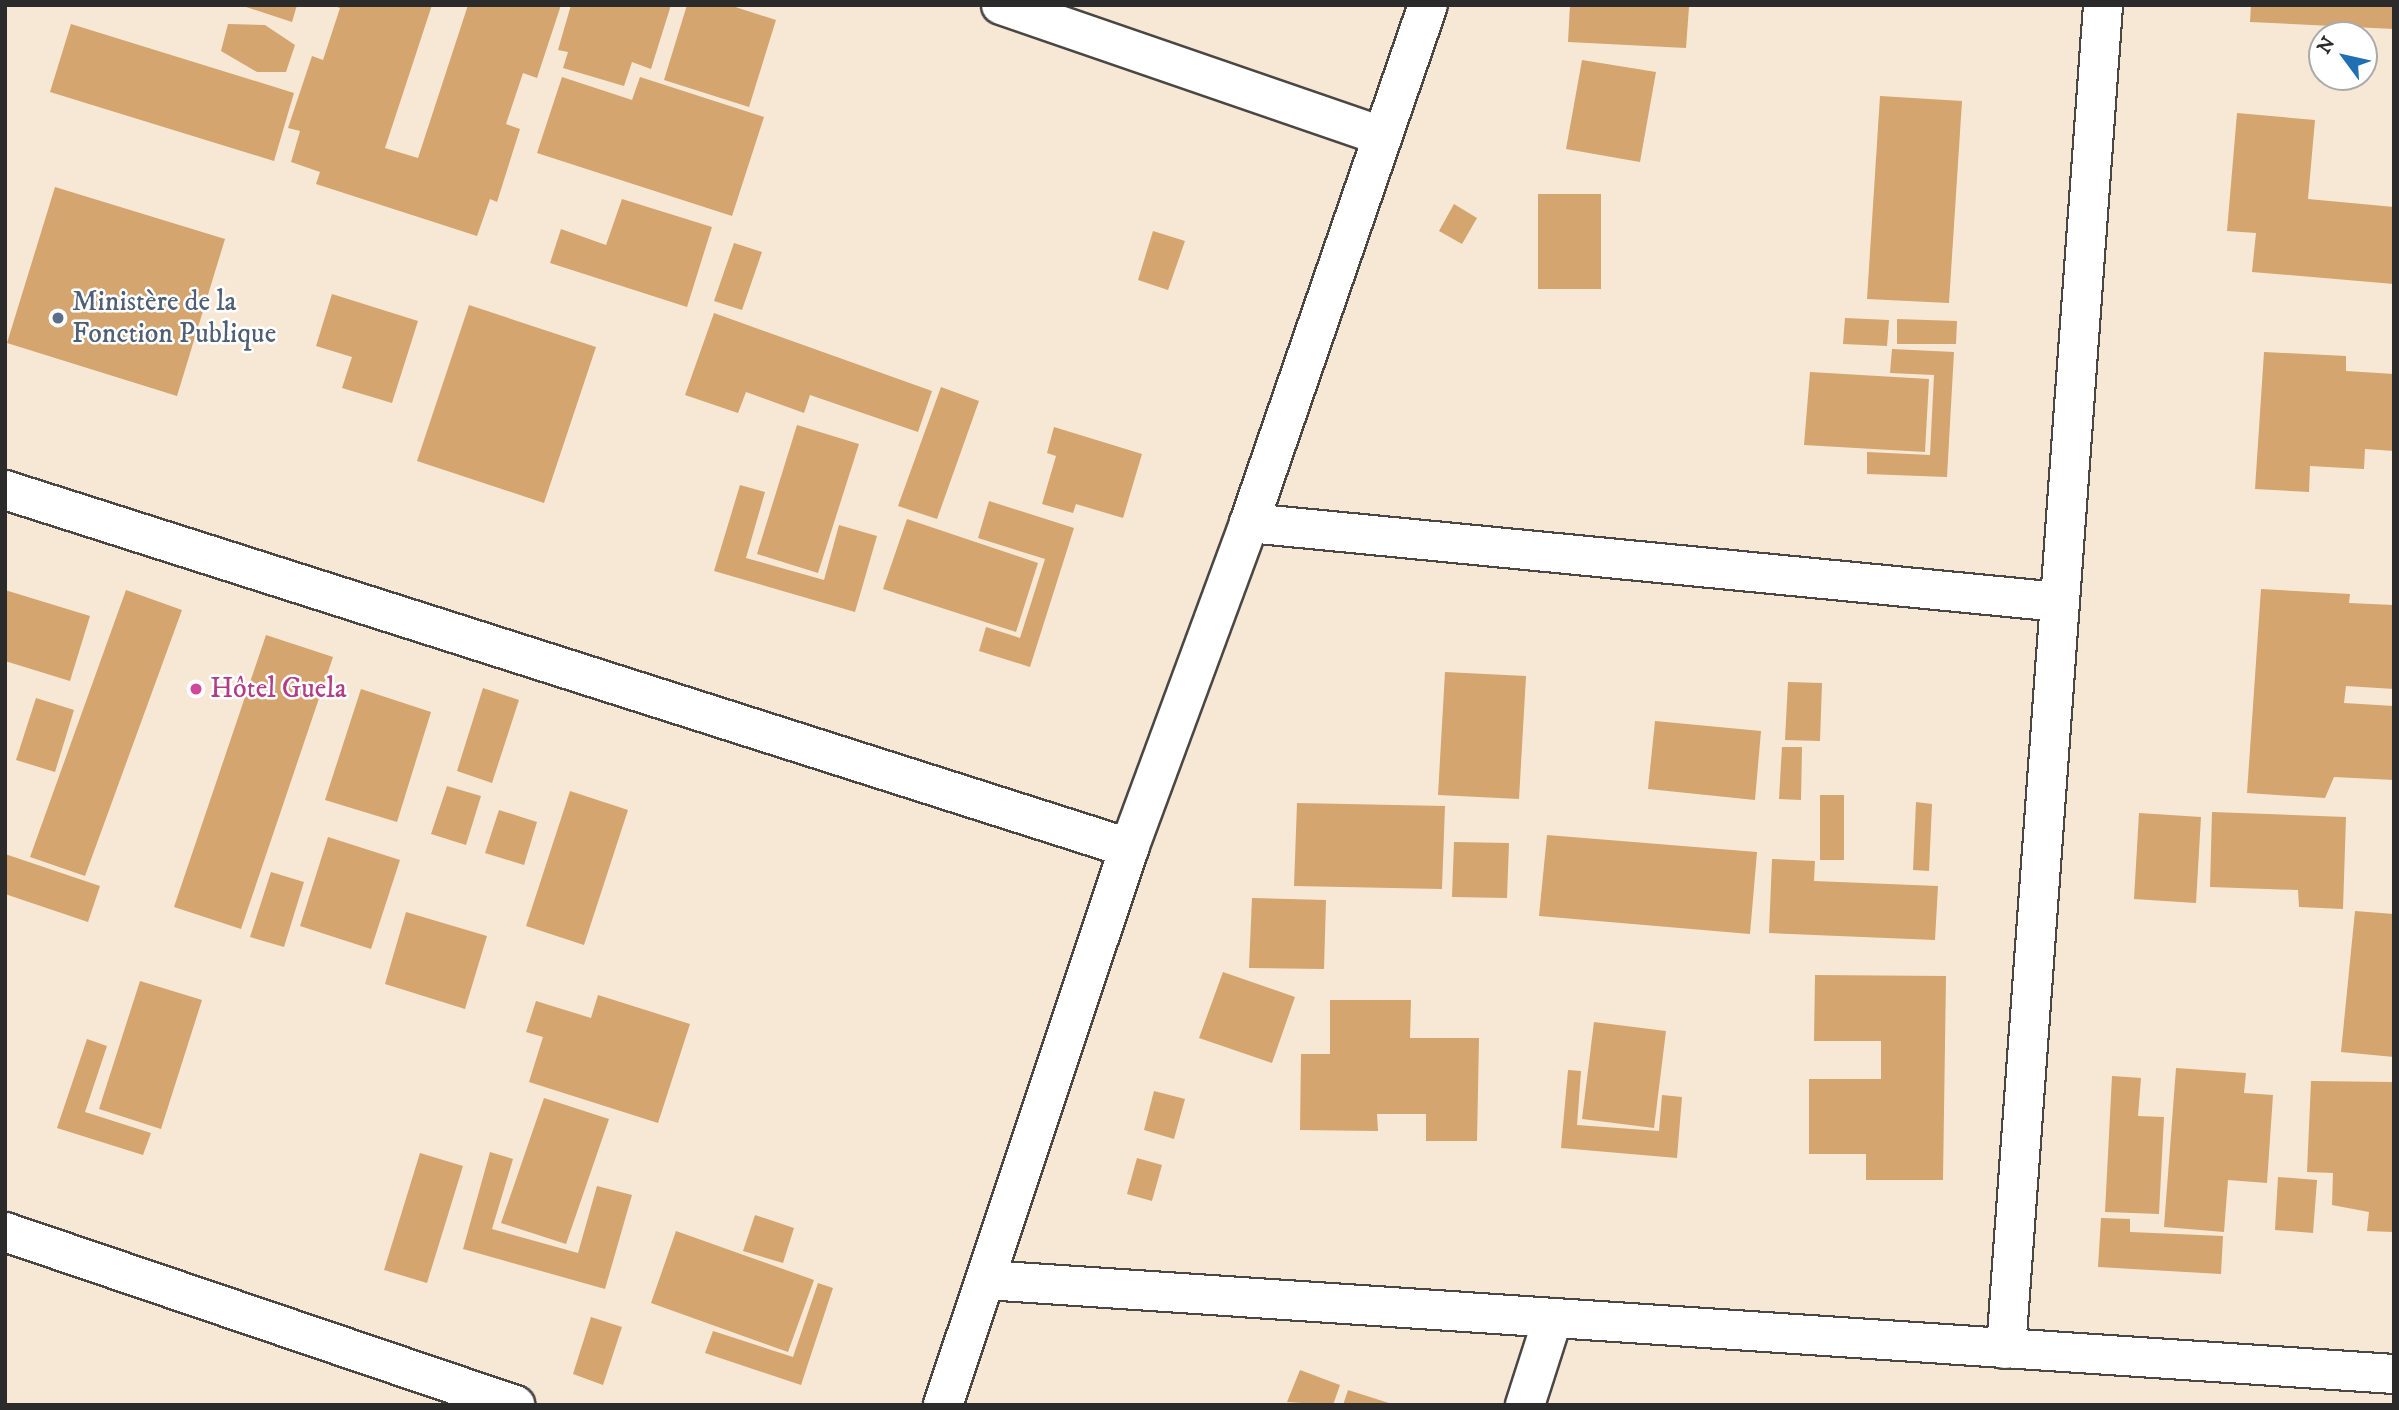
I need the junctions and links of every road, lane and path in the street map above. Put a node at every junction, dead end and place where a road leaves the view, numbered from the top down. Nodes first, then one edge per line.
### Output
1 (1001, 5) edge
2 (1427, 5) edge
3 (2102, 5) edge
4 (1382, 136) junction
5 (5, 490) edge
6 (1249, 523) junction
7 (2059, 602) junction
8 (1129, 848) junction
9 (5, 1232) edge
10 (986, 1280) junction
11 (1553, 1318) junction
12 (2006, 1349) junction
13 (2394, 1374) edge
14 (515, 1405) edge
15 (943, 1405) edge
16 (1525, 1405) edge

1 - 4 street
2 - 4 street
3 - 7 street
4 - 6 street
5 - 8 street
6 - 7 street
6 - 8 street
7 - 12 street
8 - 10 street
9 - 14 street
10 - 11 street
10 - 15 street
11 - 12 street
11 - 16 street
12 - 13 street

